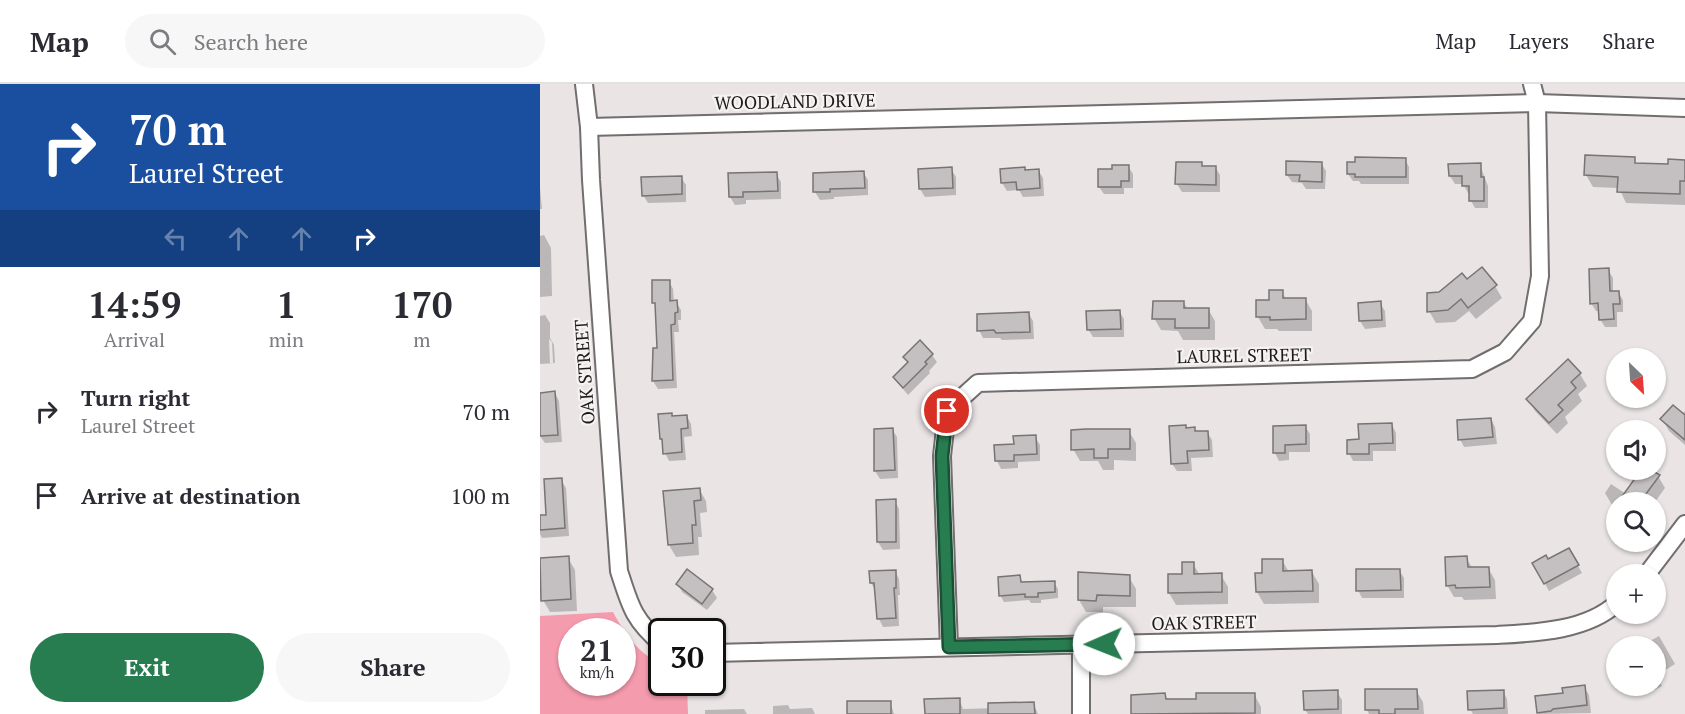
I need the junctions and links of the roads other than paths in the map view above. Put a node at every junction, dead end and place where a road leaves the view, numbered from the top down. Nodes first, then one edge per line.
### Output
1 (584, 84) edge
2 (1532, 84) edge
3 (1536, 103) junction
4 (1685, 108) edge
5 (589, 127) junction
6 (1685, 524) edge
7 (1655, 564) edge
8 (1606, 609) edge
9 (648, 632) edge
10 (1081, 645) junction
11 (949, 647) junction
12 (726, 653) edge
13 (1081, 714) edge

1 - 5 street, OAK STREET
2 - 3 street, LAUREL STREET
3 - 4 street, WOODLAND DRIVE
3 - 5 street, WOODLAND DRIVE
3 - 11 street, LAUREL STREET
5 - 9 street, OAK STREET
6 - 7 street
8 - 10 street, OAK STREET
10 - 11 street, OAK STREET
10 - 13 street
11 - 12 street, OAK STREET

